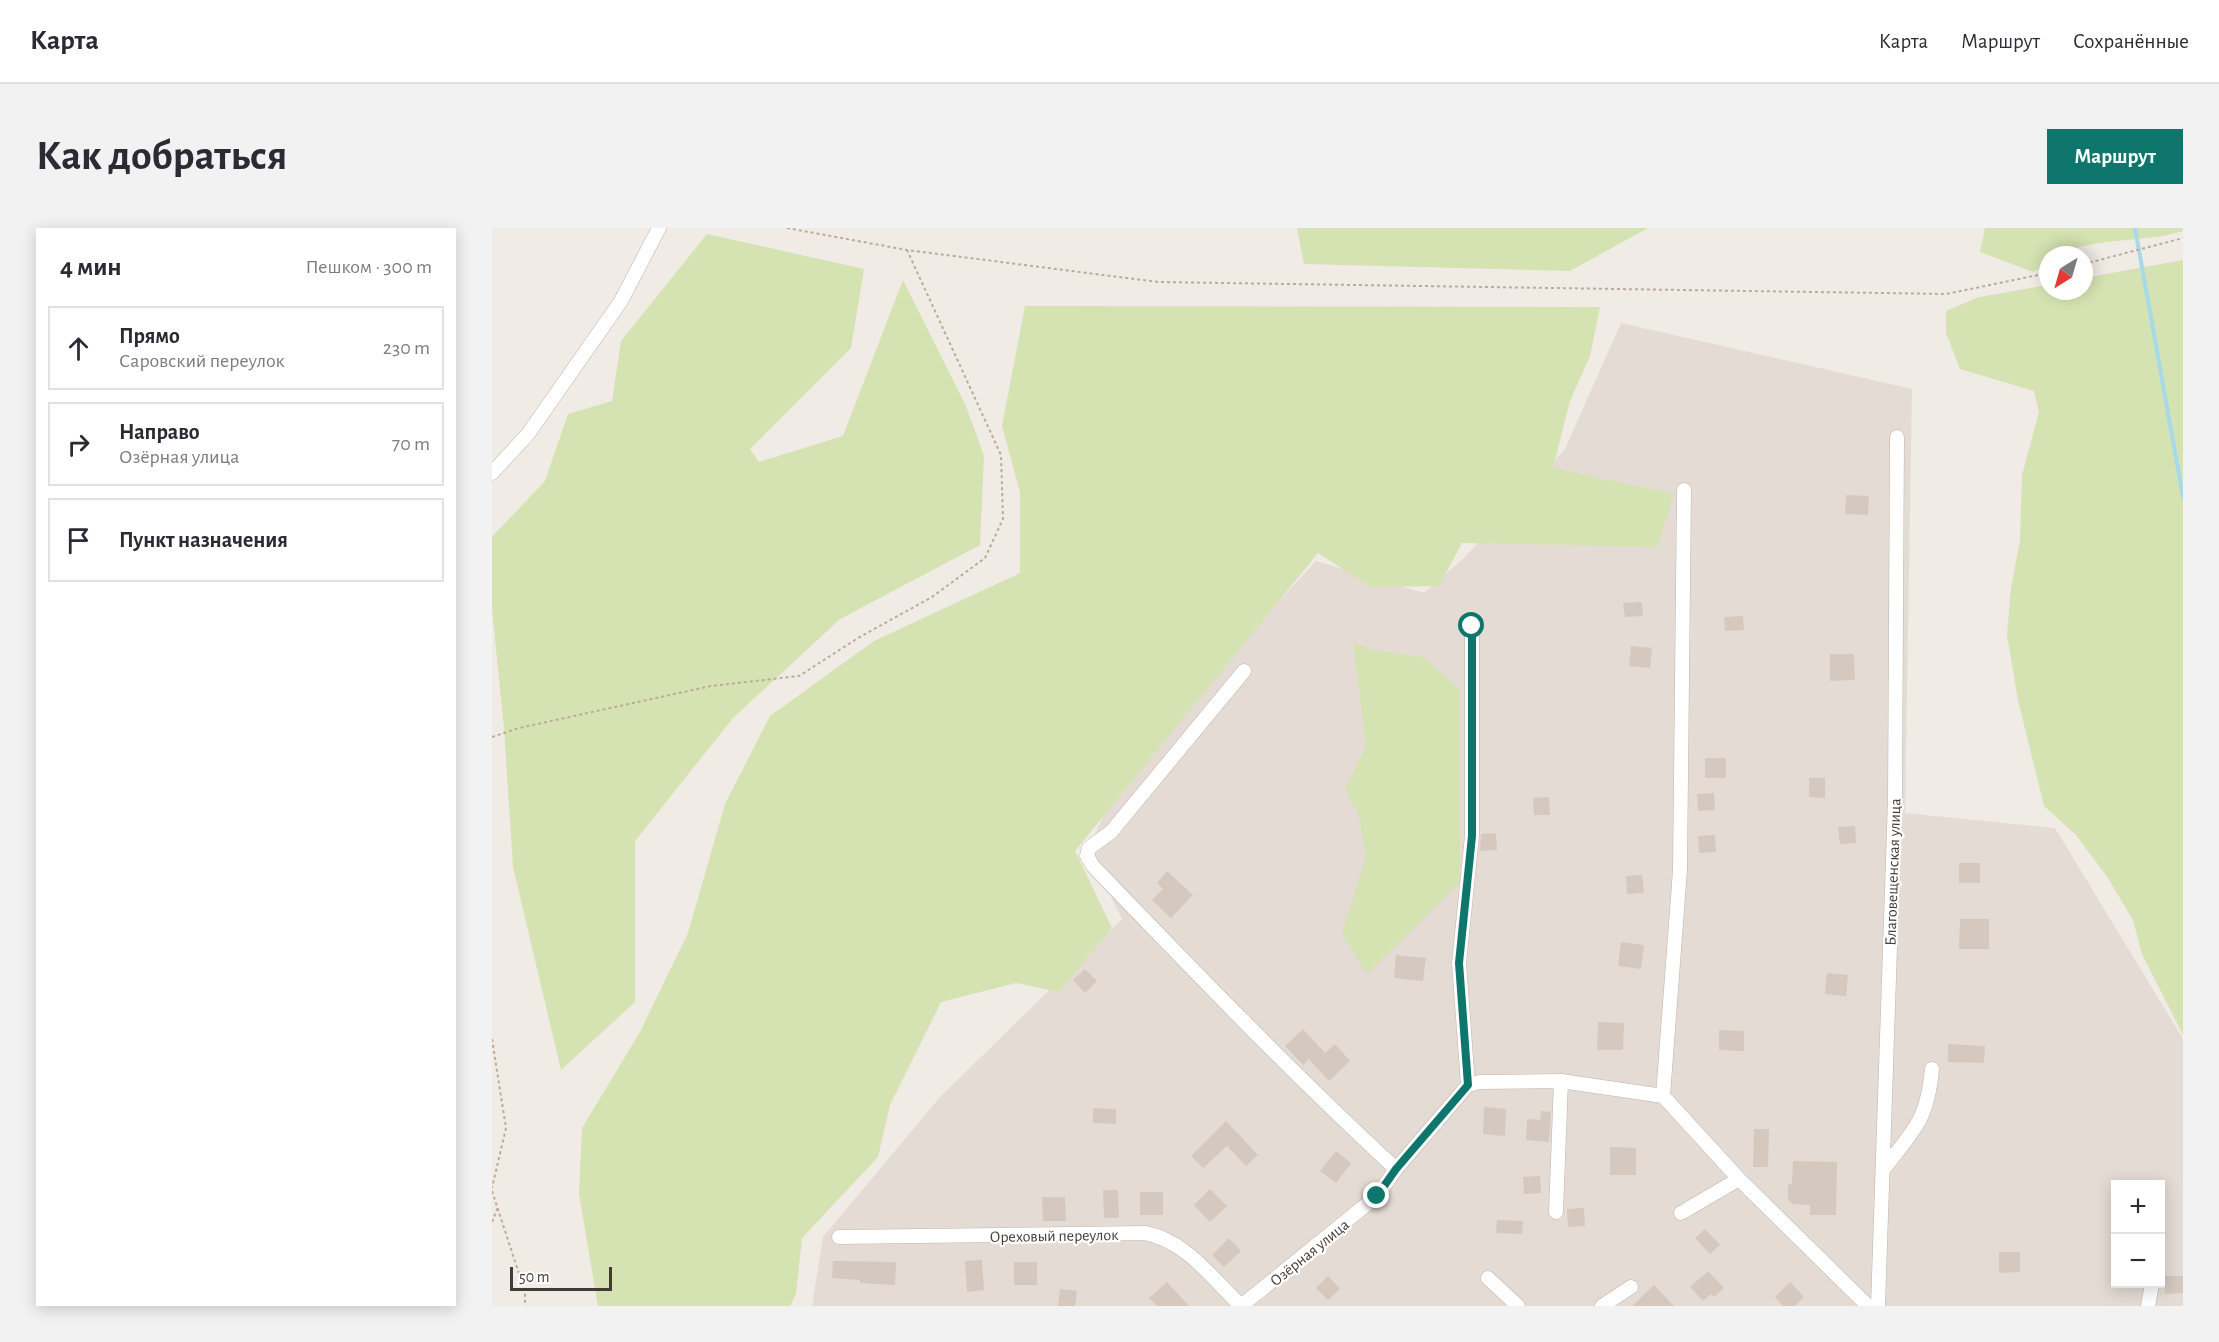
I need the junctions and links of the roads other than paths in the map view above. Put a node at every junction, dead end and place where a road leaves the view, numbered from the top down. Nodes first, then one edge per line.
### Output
1 (658, 228) edge
2 (1897, 437) dead end
3 (492, 473) edge
4 (1684, 490) dead end
5 (1472, 626) dead end
6 (1244, 671) dead end
7 (1932, 1069) dead end
8 (1561, 1081) junction
9 (1468, 1085) junction
10 (1663, 1096) junction
11 (1396, 1169) junction
12 (1883, 1170) junction
13 (1739, 1179) junction
14 (1556, 1212) dead end
15 (1681, 1213) dead end
16 (839, 1237) dead end
17 (1488, 1278) dead end
18 (1631, 1287) dead end
19 (2151, 1288) edge
20 (1241, 1306) edge
21 (1518, 1306) edge
22 (1602, 1306) edge
23 (1868, 1306) edge
24 (1878, 1306) edge
25 (2148, 1306) edge

1 - 3 street
2 - 12 street, Благовещенская улица
4 - 10 street
5 - 9 street
6 - 11 street
7 - 12 street
8 - 9 street
8 - 10 street
8 - 14 street
9 - 11 street, Озёрная улица
10 - 13 street
11 - 20 street, Озёрная улица
12 - 24 street, Благовещенская улица
13 - 15 street
13 - 23 street
16 - 20 street, Ореховый переулок
17 - 21 street
18 - 22 street
19 - 25 street

